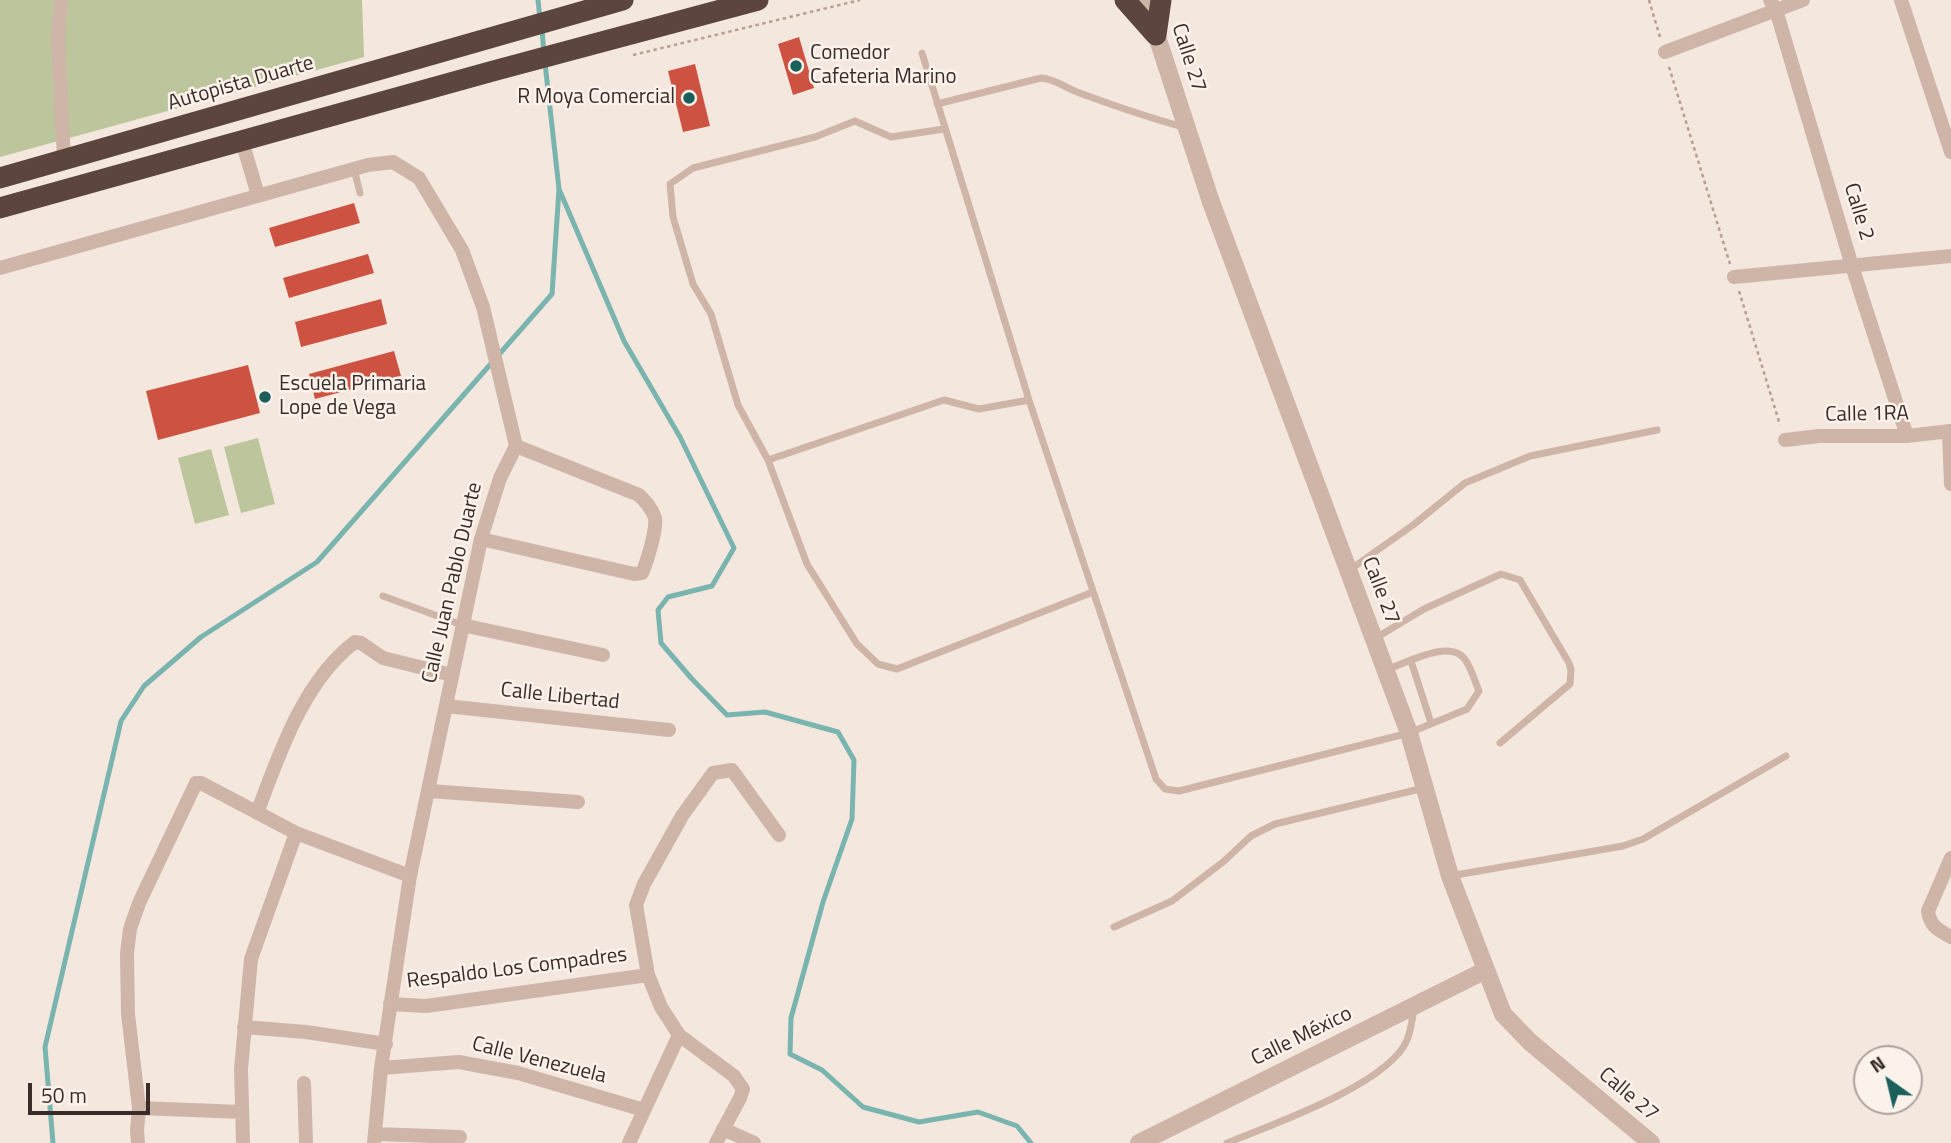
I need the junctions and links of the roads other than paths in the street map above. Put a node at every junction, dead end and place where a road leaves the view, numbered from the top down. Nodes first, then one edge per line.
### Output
1 (61, 0) edge
2 (623, 0) edge
3 (758, 0) edge
4 (1125, 0) edge
5 (1145, 0) edge
6 (1161, 0) edge
7 (1802, 0) edge
8 (1900, 0) edge
9 (1773, 5) edge
10 (1156, 35) junction
11 (1665, 52) road end
12 (922, 53) dead end
13 (937, 104) junction
14 (1187, 128) junction
15 (944, 129) junction
16 (242, 141) junction
17 (1951, 152) edge
18 (64, 160) junction
19 (354, 169) junction
20 (0, 178) edge
21 (360, 193) dead end
22 (258, 195) junction
23 (0, 208) edge
24 (1951, 256) edge
25 (1852, 266) junction
26 (0, 268) edge
27 (1734, 277) road end
28 (1029, 400) junction
29 (1657, 430) dead end
30 (1950, 431) edge
31 (1907, 436) junction
32 (1785, 440) road end
33 (516, 446) junction
34 (768, 460) junction
35 (1951, 484) edge
36 (481, 539) junction
37 (1348, 571) junction
38 (1093, 592) junction
39 (383, 596) dead end
40 (462, 625) junction
41 (1374, 640) junction
42 (603, 654) dead end
43 (1411, 661) junction
44 (1385, 670) junction
45 (452, 675) junction
46 (446, 706) junction
47 (1431, 723) junction
48 (669, 730) dead end
49 (1409, 733) junction
50 (1500, 743) dead end
51 (1786, 755) dead end
52 (1424, 788) junction
53 (430, 790) junction
54 (578, 802) dead end
55 (257, 813) junction
56 (296, 834) junction
57 (779, 835) dead end
58 (1951, 858) edge
59 (410, 876) junction
60 (1450, 876) junction
61 (1114, 927) dead end
62 (1951, 937) edge
63 (1484, 971) junction
64 (648, 975) junction
65 (390, 1004) junction
66 (1414, 1008) junction
67 (244, 1027) junction
68 (679, 1035) junction
69 (386, 1044) junction
70 (381, 1068) junction
71 (304, 1083) dead end
72 (139, 1108) junction
73 (644, 1110) junction
74 (242, 1112) junction
75 (723, 1129) junction
76 (460, 1137) dead end
77 (374, 1139) edge
78 (1240, 1141) edge
79 (138, 1143) edge
80 (243, 1143) edge
81 (306, 1143) edge
82 (629, 1143) edge
83 (716, 1143) edge
84 (754, 1143) edge
85 (1139, 1143) edge
86 (1227, 1143) edge
87 (1650, 1143) edge

1 - 18 street
2 - 18 highway, Autopista Duarte
3 - 16 highway
4 - 10 highway
5 - 10 street, Calle 27
6 - 10 highway
7 - 9 street
8 - 17 street
9 - 11 street
9 - 25 street, Calle 2
10 - 14 street, Calle 27
12 - 13 lane
13 - 14 lane
13 - 15 lane
14 - 37 street, Calle 27
15 - 28 lane
15 - 34 lane
16 - 22 street
16 - 23 highway
18 - 20 highway, Autopista Duarte
19 - 21 lane
19 - 22 street
19 - 33 street
22 - 26 street
24 - 25 street
25 - 27 street
25 - 31 street, Calle 2
28 - 34 lane
28 - 38 lane
29 - 37 lane
30 - 31 street, Calle 1RA
30 - 35 street
31 - 32 street, Calle 1RA
33 - 36 street, Calle Juan Pablo Duarte
33 - 36 street
34 - 38 lane
36 - 40 street, Calle Juan Pablo Duarte
37 - 41 street, Calle 27
38 - 49 lane
39 - 40 lane
40 - 42 street
40 - 45 street, Calle Juan Pablo Duarte
41 - 44 street, Calle 27
41 - 50 lane
43 - 44 lane
43 - 47 lane
43 - 47 lane
44 - 49 street, Calle 27
45 - 46 street, Calle Juan Pablo Duarte
45 - 55 street
46 - 48 street, Calle Libertad
46 - 53 street, Calle Juan Pablo Duarte
47 - 49 lane
49 - 52 street, Calle 27
51 - 60 lane
52 - 60 street, Calle 27
52 - 61 lane
53 - 54 street
53 - 59 street, Calle Juan Pablo Duarte
55 - 56 street
55 - 72 street
56 - 59 street
56 - 67 street
57 - 64 street
58 - 62 street
59 - 65 street, Calle Juan Pablo Duarte
60 - 63 street, Calle 27
63 - 66 street, Calle México
63 - 87 street, Calle 27
64 - 65 street, Respaldo Los Compadres
64 - 68 street
65 - 69 street, Calle Juan Pablo Duarte
66 - 78 lane
66 - 85 street, Calle México
67 - 69 street
67 - 74 street
68 - 73 street
68 - 75 street
69 - 70 street, Calle Juan Pablo Duarte
70 - 73 street, Calle Venezuela
70 - 77 street, Calle Juan Pablo Duarte
71 - 81 street
72 - 74 street
72 - 79 street
73 - 82 street
74 - 80 street
75 - 83 street
75 - 84 street
76 - 77 street
78 - 86 lane

